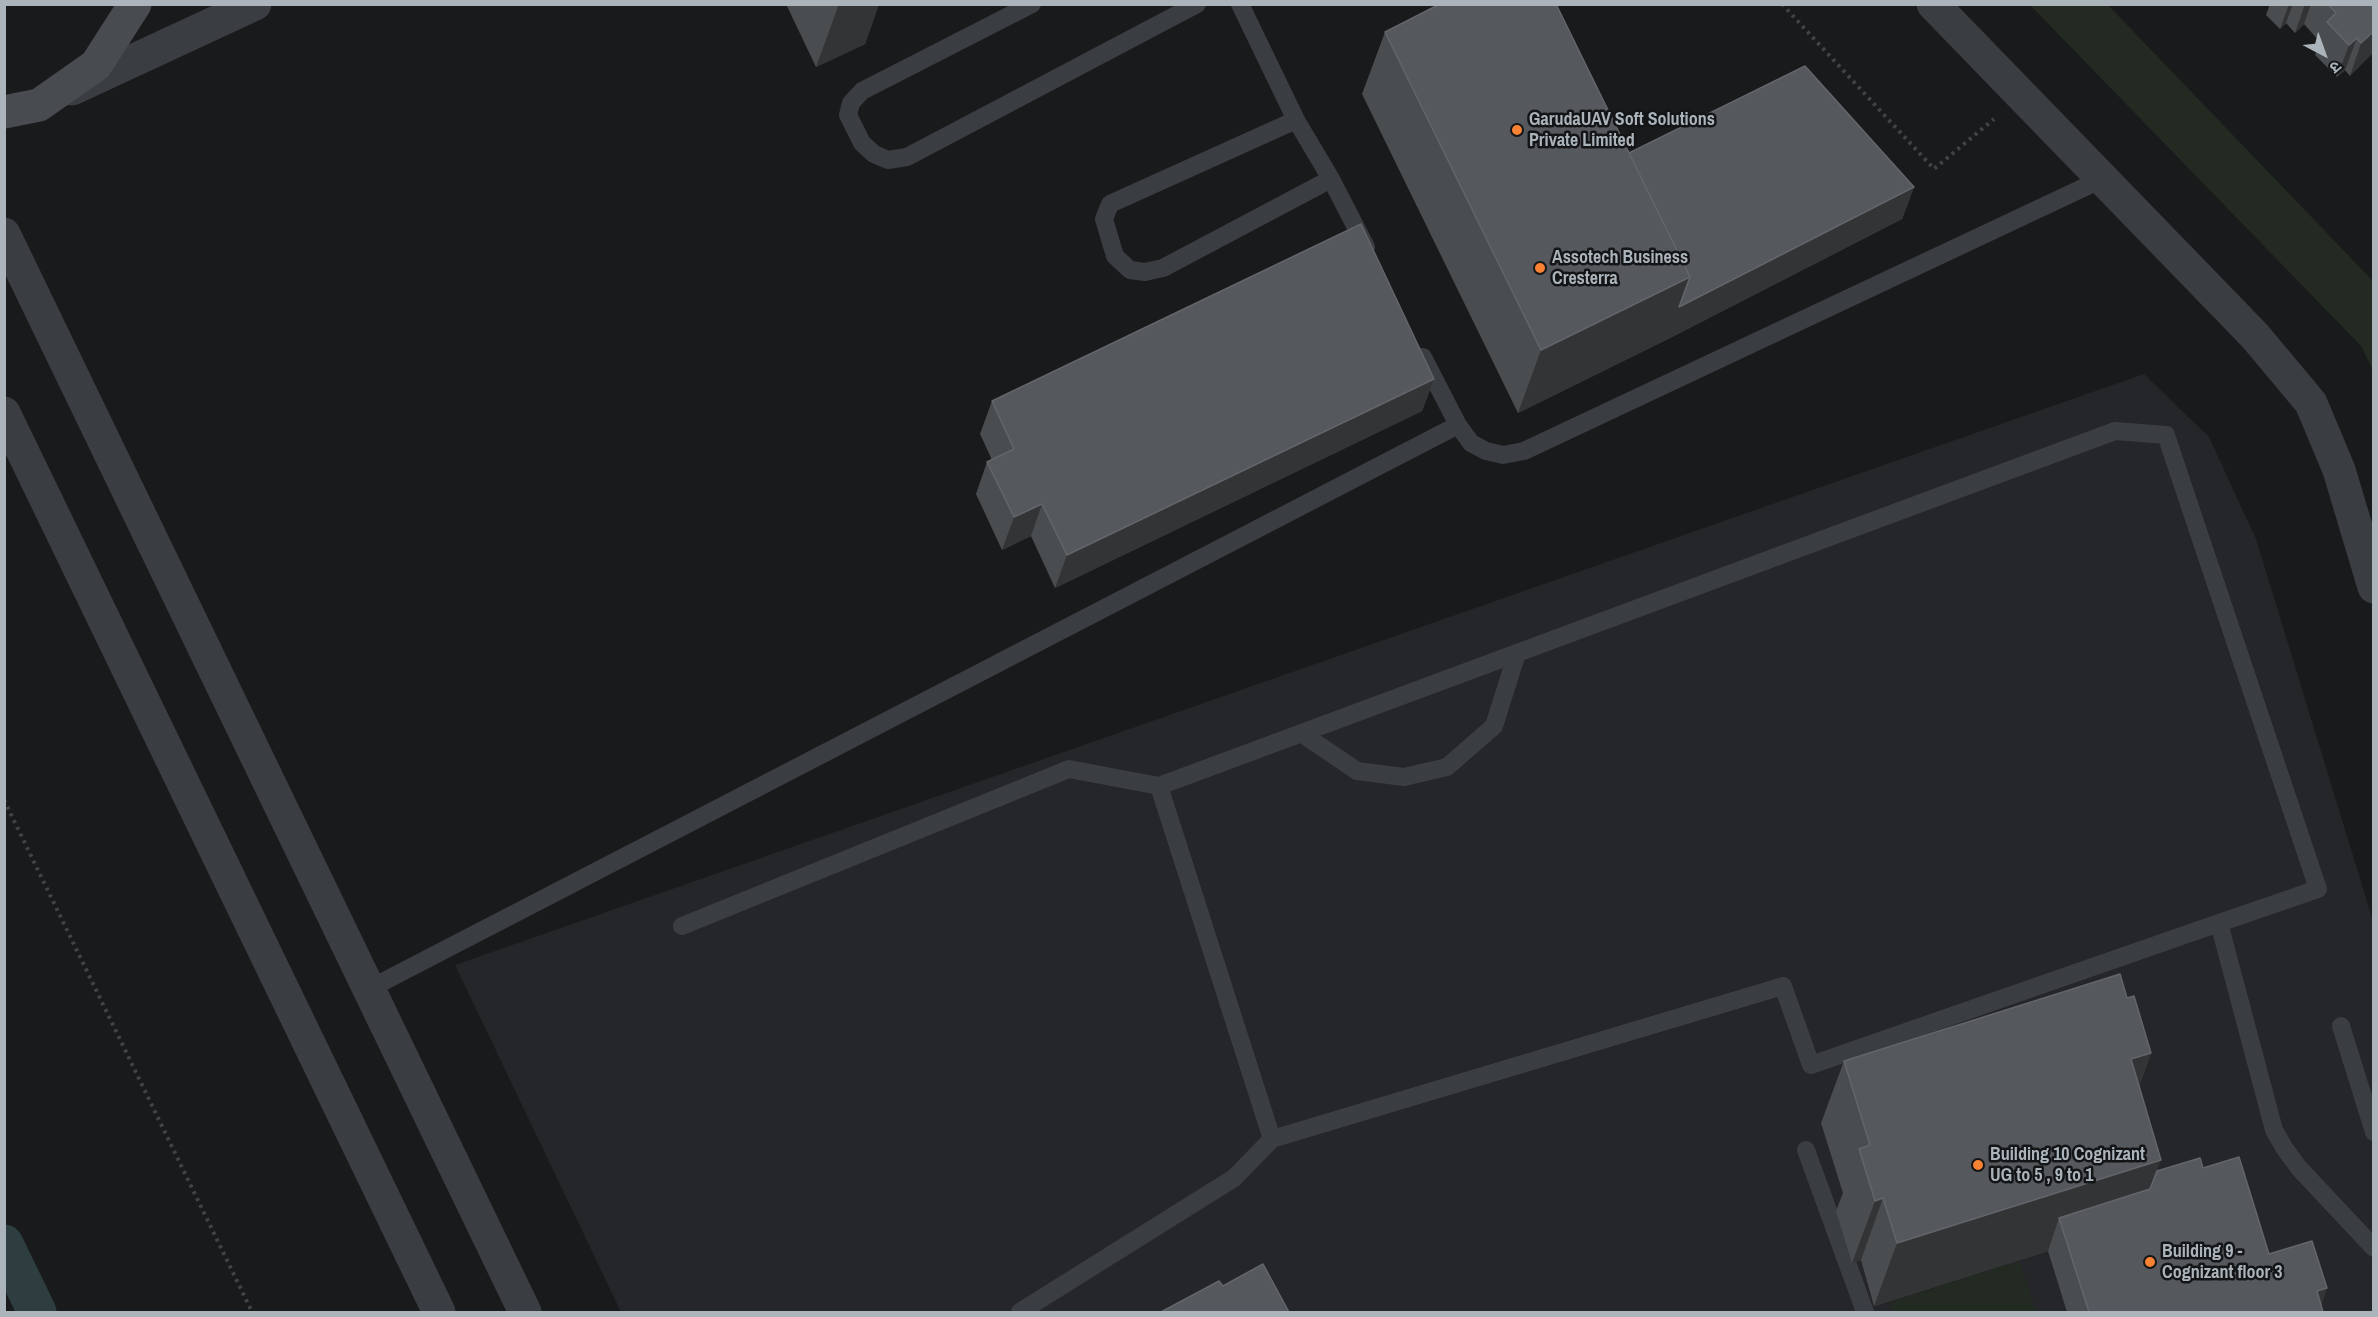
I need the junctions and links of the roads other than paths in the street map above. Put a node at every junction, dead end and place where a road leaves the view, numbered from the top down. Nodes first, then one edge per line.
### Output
1 (135, 4) edge
2 (255, 4) edge
3 (1032, 4) edge
4 (1197, 4) edge
5 (1240, 4) edge
6 (1934, 4) edge
7 (39, 105) junction
8 (4, 112) edge
9 (1296, 120) junction
10 (1331, 179) junction
11 (2102, 179) junction
12 (4, 234) edge
13 (1373, 261) edge
14 (1415, 343) edge
15 (4, 413) edge
16 (1458, 425) junction
17 (2373, 587) edge
18 (1516, 653) junction
19 (1301, 733) junction
20 (1159, 786) junction
21 (2219, 923) junction
22 (682, 926) dead end
23 (369, 989) junction
24 (2341, 1026) dead end
25 (2373, 1132) edge
26 (1272, 1139) junction
27 (1806, 1150) dead end
28 (2373, 1248) edge
29 (439, 1312) edge
30 (525, 1312) edge
31 (1020, 1312) edge
32 (1865, 1312) edge

1 - 7 main road
2 - 7 street
3 - 4 lane
5 - 9 lane
6 - 11 street
7 - 8 main road
9 - 10 lane
9 - 10 lane
10 - 13 lane
11 - 16 lane
11 - 17 street
12 - 23 street
14 - 16 lane
15 - 29 street
16 - 23 lane
18 - 19 lane
18 - 19 lane
18 - 21 lane
19 - 20 lane
20 - 22 lane
20 - 26 lane
21 - 26 lane
21 - 28 lane
23 - 30 street
24 - 25 lane
26 - 31 lane
27 - 32 lane

